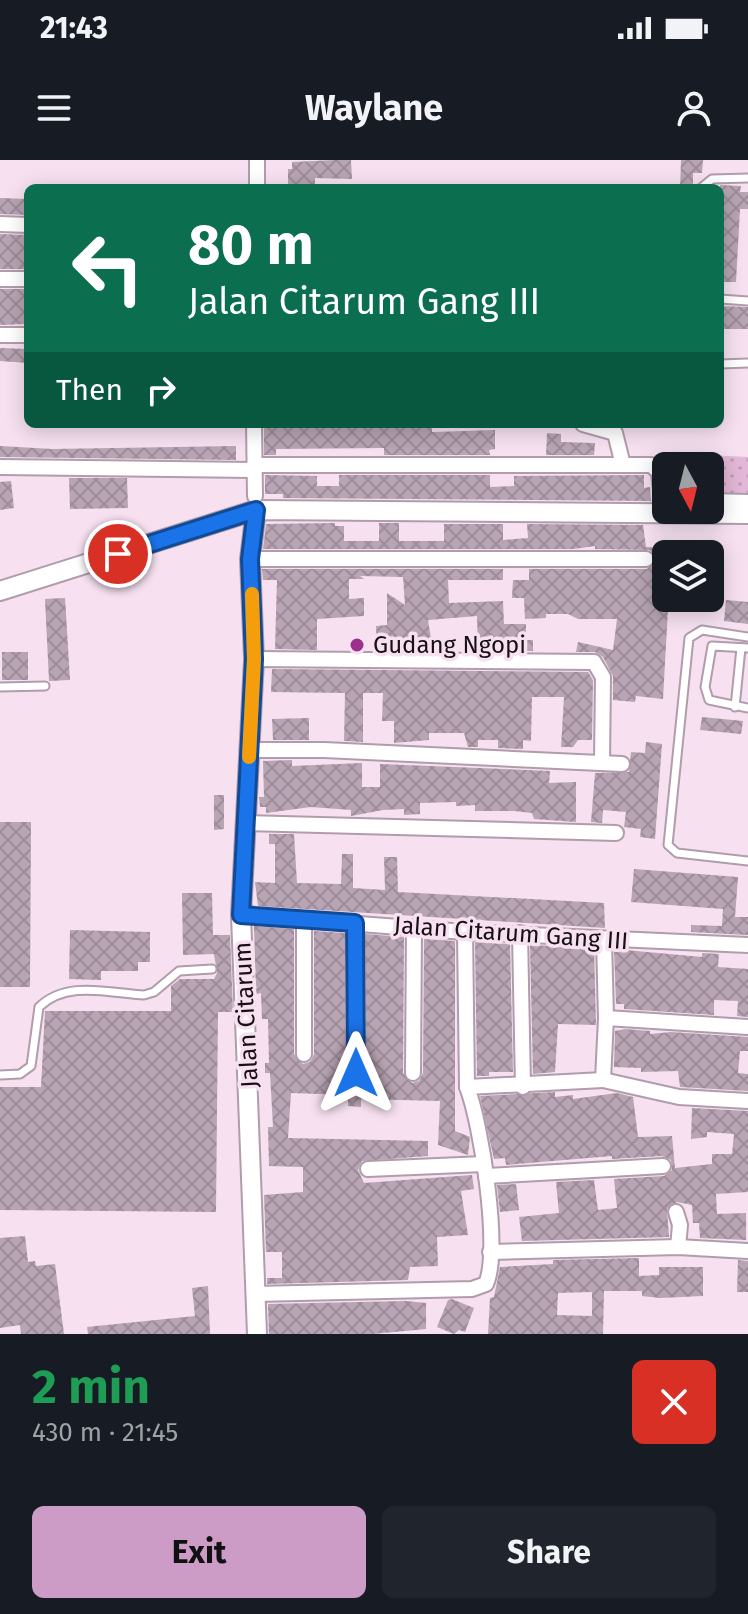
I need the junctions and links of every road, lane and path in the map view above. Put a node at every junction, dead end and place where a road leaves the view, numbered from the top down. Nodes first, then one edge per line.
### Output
1 (257, 160) edge
2 (748, 178) edge
3 (257, 184) edge
4 (706, 184) edge
5 (0, 224) edge
6 (24, 225) edge
7 (0, 279) edge
8 (24, 279) edge
9 (724, 299) edge
10 (748, 301) edge
11 (0, 335) edge
12 (24, 335) edge
13 (748, 363) edge
14 (724, 364) edge
15 (254, 428) edge
16 (597, 428) edge
17 (623, 465) junction
18 (0, 467) edge
19 (254, 467) junction
20 (652, 468) edge
21 (724, 501) edge
22 (748, 502) edge
23 (255, 503) junction
24 (652, 505) edge
25 (724, 511) edge
26 (748, 514) edge
27 (250, 559) junction
28 (646, 559) dead end
29 (0, 591) edge
30 (748, 637) edge
31 (744, 648) edge
32 (254, 659) junction
33 (45, 686) dead end
34 (0, 687) edge
35 (735, 707) junction
36 (748, 708) edge
37 (249, 750) junction
38 (602, 763) junction
39 (622, 764) dead end
40 (248, 823) junction
41 (616, 833) dead end
42 (748, 861) edge
43 (241, 915) junction
44 (304, 919) junction
45 (355, 923) junction
46 (414, 927) junction
47 (465, 932) junction
48 (520, 933) junction
49 (604, 940) junction
50 (748, 945) edge
51 (212, 969) dead end
52 (606, 1018) junction
53 (748, 1027) edge
54 (304, 1054) dead end
55 (356, 1073) dead end
56 (413, 1073) dead end
57 (0, 1075) edge
58 (603, 1080) junction
59 (467, 1087) junction
60 (523, 1087) junction
61 (748, 1101) edge
62 (663, 1166) dead end
63 (368, 1169) dead end
64 (485, 1170) junction
65 (676, 1212) dead end
66 (678, 1247) junction
67 (748, 1251) edge
68 (490, 1252) junction
69 (255, 1294) junction
70 (257, 1334) edge

1 - 3 street
2 - 4 lane
5 - 6 street
7 - 8 street
9 - 10 lane
11 - 12 street
13 - 14 lane
15 - 19 street, Jalan Citarum
16 - 17 street
17 - 19 street
17 - 20 street
18 - 19 street
19 - 23 street, Jalan Citarum
21 - 22 street
23 - 24 street
23 - 27 street, Jalan Citarum
23 - 29 street
25 - 26 street
27 - 28 street
27 - 32 street, Jalan Citarum
30 - 42 lane
31 - 35 lane
31 - 35 lane
32 - 37 street, Jalan Citarum
32 - 38 street
33 - 34 lane
35 - 36 lane
37 - 38 street
37 - 40 street, Jalan Citarum
38 - 39 street
40 - 41 street
40 - 43 street, Jalan Citarum
43 - 44 street, Jalan Citarum Gang III
43 - 69 street, Jalan Citarum
44 - 45 street, Jalan Citarum Gang III
44 - 54 street
45 - 46 street, Jalan Citarum Gang III
45 - 55 street
46 - 47 street, Jalan Citarum Gang III
46 - 56 street
47 - 48 street, Jalan Citarum Gang III
47 - 59 street
48 - 49 street, Jalan Citarum Gang III
48 - 60 street
49 - 50 street, Jalan Citarum Gang III
49 - 52 street
51 - 57 lane
52 - 53 street
52 - 58 street
58 - 60 street
58 - 61 street
59 - 60 street
59 - 64 street
62 - 64 street
63 - 64 street
64 - 68 street
65 - 66 street
66 - 67 street
66 - 68 street
68 - 69 street
69 - 70 street, Jalan Citarum

